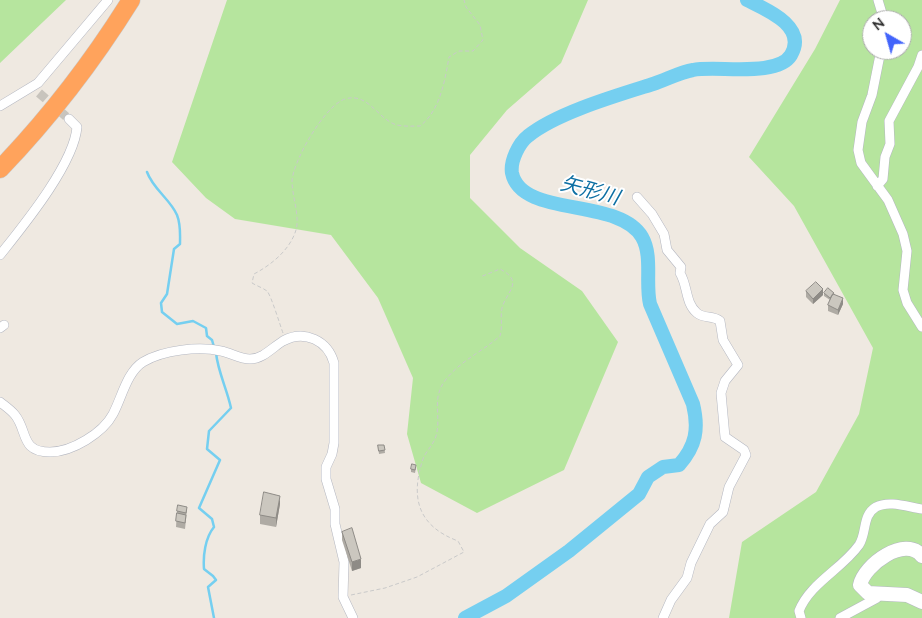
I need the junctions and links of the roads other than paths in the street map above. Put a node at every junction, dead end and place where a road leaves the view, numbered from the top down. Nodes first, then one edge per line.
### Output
1 (108, 0) edge
2 (122, 0) edge
3 (131, 0) edge
4 (922, 55) edge
5 (880, 60) edge
6 (0, 106) edge
7 (69, 119) tunnel mouth
8 (0, 159) edge
9 (0, 168) edge
10 (877, 186) junction
11 (637, 197) dead end
12 (0, 255) edge
13 (922, 328) edge
14 (0, 402) edge
15 (922, 509) edge
16 (922, 556) edge
17 (877, 594) junction
18 (922, 602) edge
19 (353, 618) edge
20 (663, 618) edge
21 (801, 618) edge
22 (840, 618) edge

1 - 6 street
2 - 8 highway
3 - 9 highway
4 - 10 street
5 - 10 street
7 - 12 street
10 - 13 street
11 - 20 street
14 - 19 street
15 - 21 street
16 - 17 main road
17 - 18 main road
17 - 22 street

